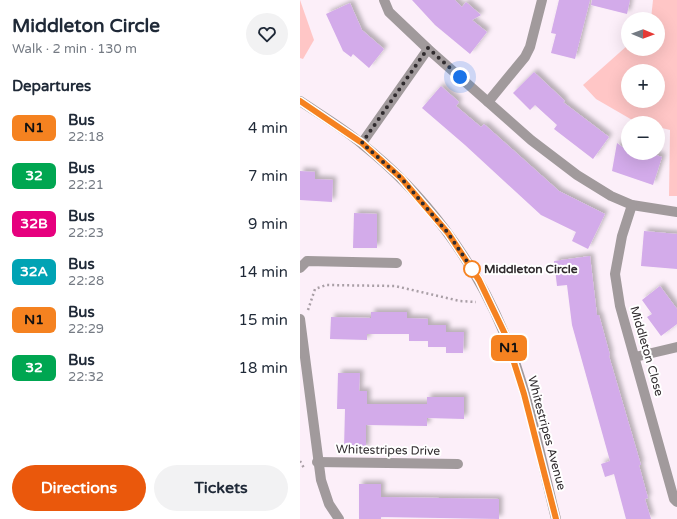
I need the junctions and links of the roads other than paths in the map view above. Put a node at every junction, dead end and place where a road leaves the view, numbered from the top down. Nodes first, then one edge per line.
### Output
1 (384, 0) edge
2 (542, 0) edge
3 (428, 48) junction
4 (300, 101) edge
5 (488, 102) junction
6 (362, 143) junction
7 (632, 205) junction
8 (677, 212) edge
9 (397, 263) dead end
10 (300, 268) edge
11 (300, 319) edge
12 (677, 347) edge
13 (635, 357) junction
14 (304, 389) edge
15 (317, 462) junction
16 (458, 464) dead end
17 (677, 502) edge
18 (339, 519) edge
19 (556, 519) edge

1 - 3 street
2 - 5 street
3 - 5 street
3 - 6 street
4 - 6 street, Whitestripes Avenue
5 - 7 street
6 - 19 street, Whitestripes Avenue
7 - 8 street
7 - 13 street, Middleton Close
9 - 10 street
11 - 14 street
12 - 13 street
13 - 17 street, Middleton Close
14 - 15 street
15 - 16 street, Whitestripes Drive
15 - 18 street

